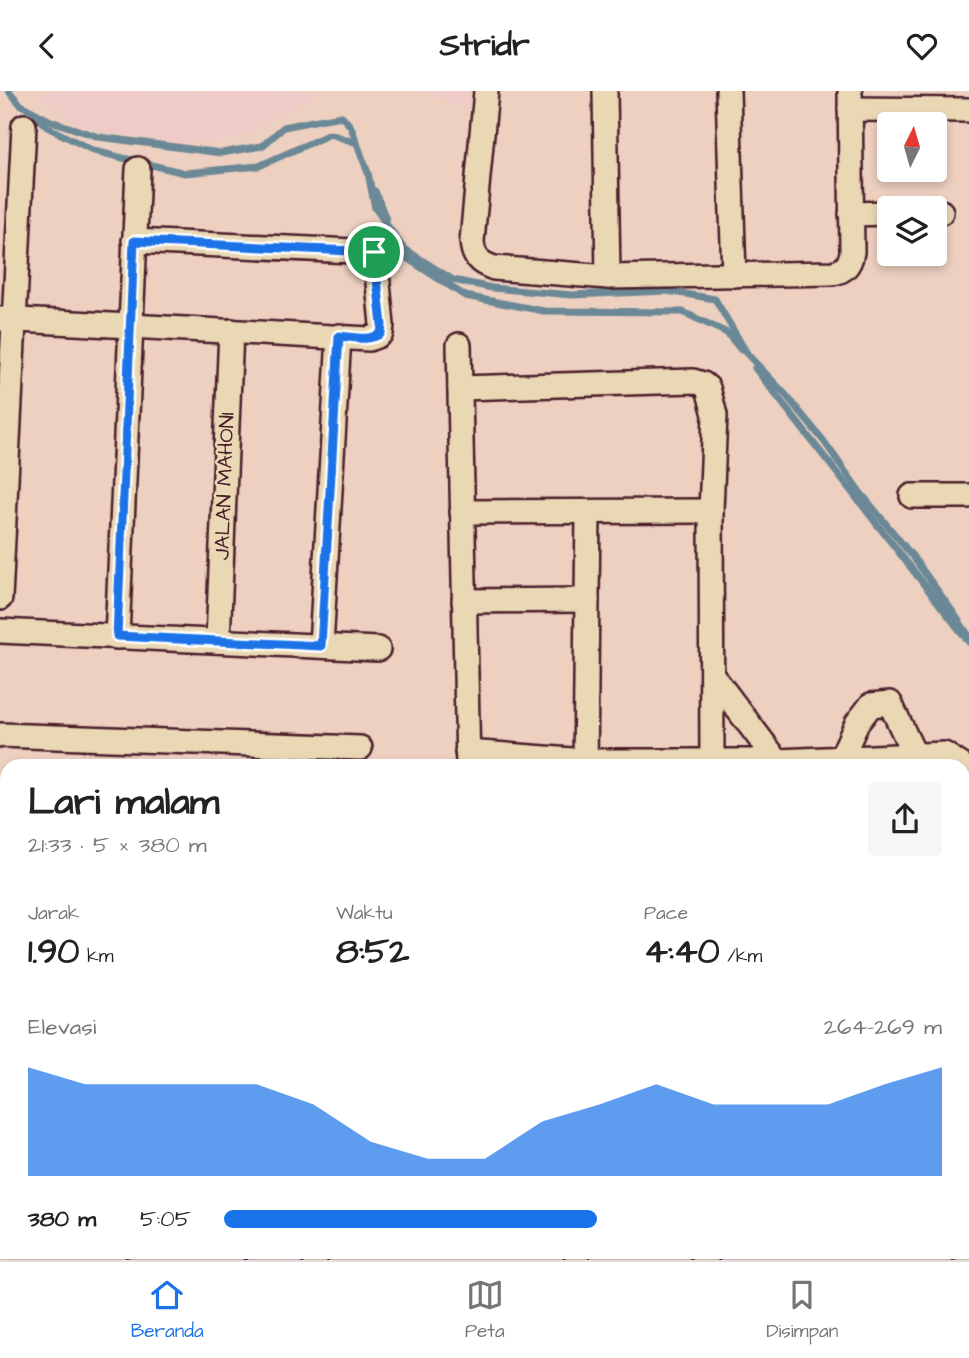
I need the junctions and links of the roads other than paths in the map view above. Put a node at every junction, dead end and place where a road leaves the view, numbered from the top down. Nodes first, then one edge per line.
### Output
1 (486, 91) edge
2 (605, 91) edge
3 (729, 91) edge
4 (850, 100) edge
5 (969, 110) edge
6 (24, 126) dead end
7 (138, 169) dead end
8 (877, 213) edge
9 (852, 214) junction
10 (134, 241) junction
11 (734, 275) junction
12 (608, 277) junction
13 (7, 320) edge
14 (131, 326) junction
15 (231, 331) junction
16 (339, 336) junction
17 (459, 345) dead end
18 (460, 388) junction
19 (912, 496) dead end
20 (969, 496) edge
21 (711, 511) junction
22 (462, 512) junction
23 (588, 512) junction
24 (0, 598) edge
25 (587, 600) junction
26 (464, 601) junction
27 (0, 631) edge
28 (117, 636) junction
29 (218, 641) junction
30 (321, 646) junction
31 (378, 649) dead end
32 (712, 675) junction
33 (1, 735) edge
34 (360, 748) dead end
35 (281, 756) edge
36 (915, 756) junction
37 (841, 758) junction
38 (467, 759) edge
39 (585, 759) edge
40 (712, 759) edge
41 (775, 759) edge
42 (819, 759) edge
43 (952, 759) edge

1 - 12 street
2 - 12 street
3 - 11 street
4 - 5 street
4 - 9 street
6 - 13 street
7 - 10 street
8 - 9 street
9 - 11 street
10 - 14 street
10 - 16 street
11 - 12 street
13 - 14 street
13 - 24 street
14 - 15 street
14 - 28 street
15 - 16 street
15 - 29 street, JALAN MAHONI
16 - 30 street
17 - 18 street
18 - 21 street
18 - 22 street
19 - 20 street
21 - 23 street
21 - 32 street
22 - 23 street
22 - 26 street
23 - 25 street
25 - 26 street
25 - 39 street
26 - 38 street
27 - 28 street
28 - 29 street
29 - 30 street
30 - 31 street
32 - 40 street
32 - 41 street
33 - 35 street
34 - 35 street
36 - 37 street
36 - 37 street
36 - 43 street
37 - 42 street

